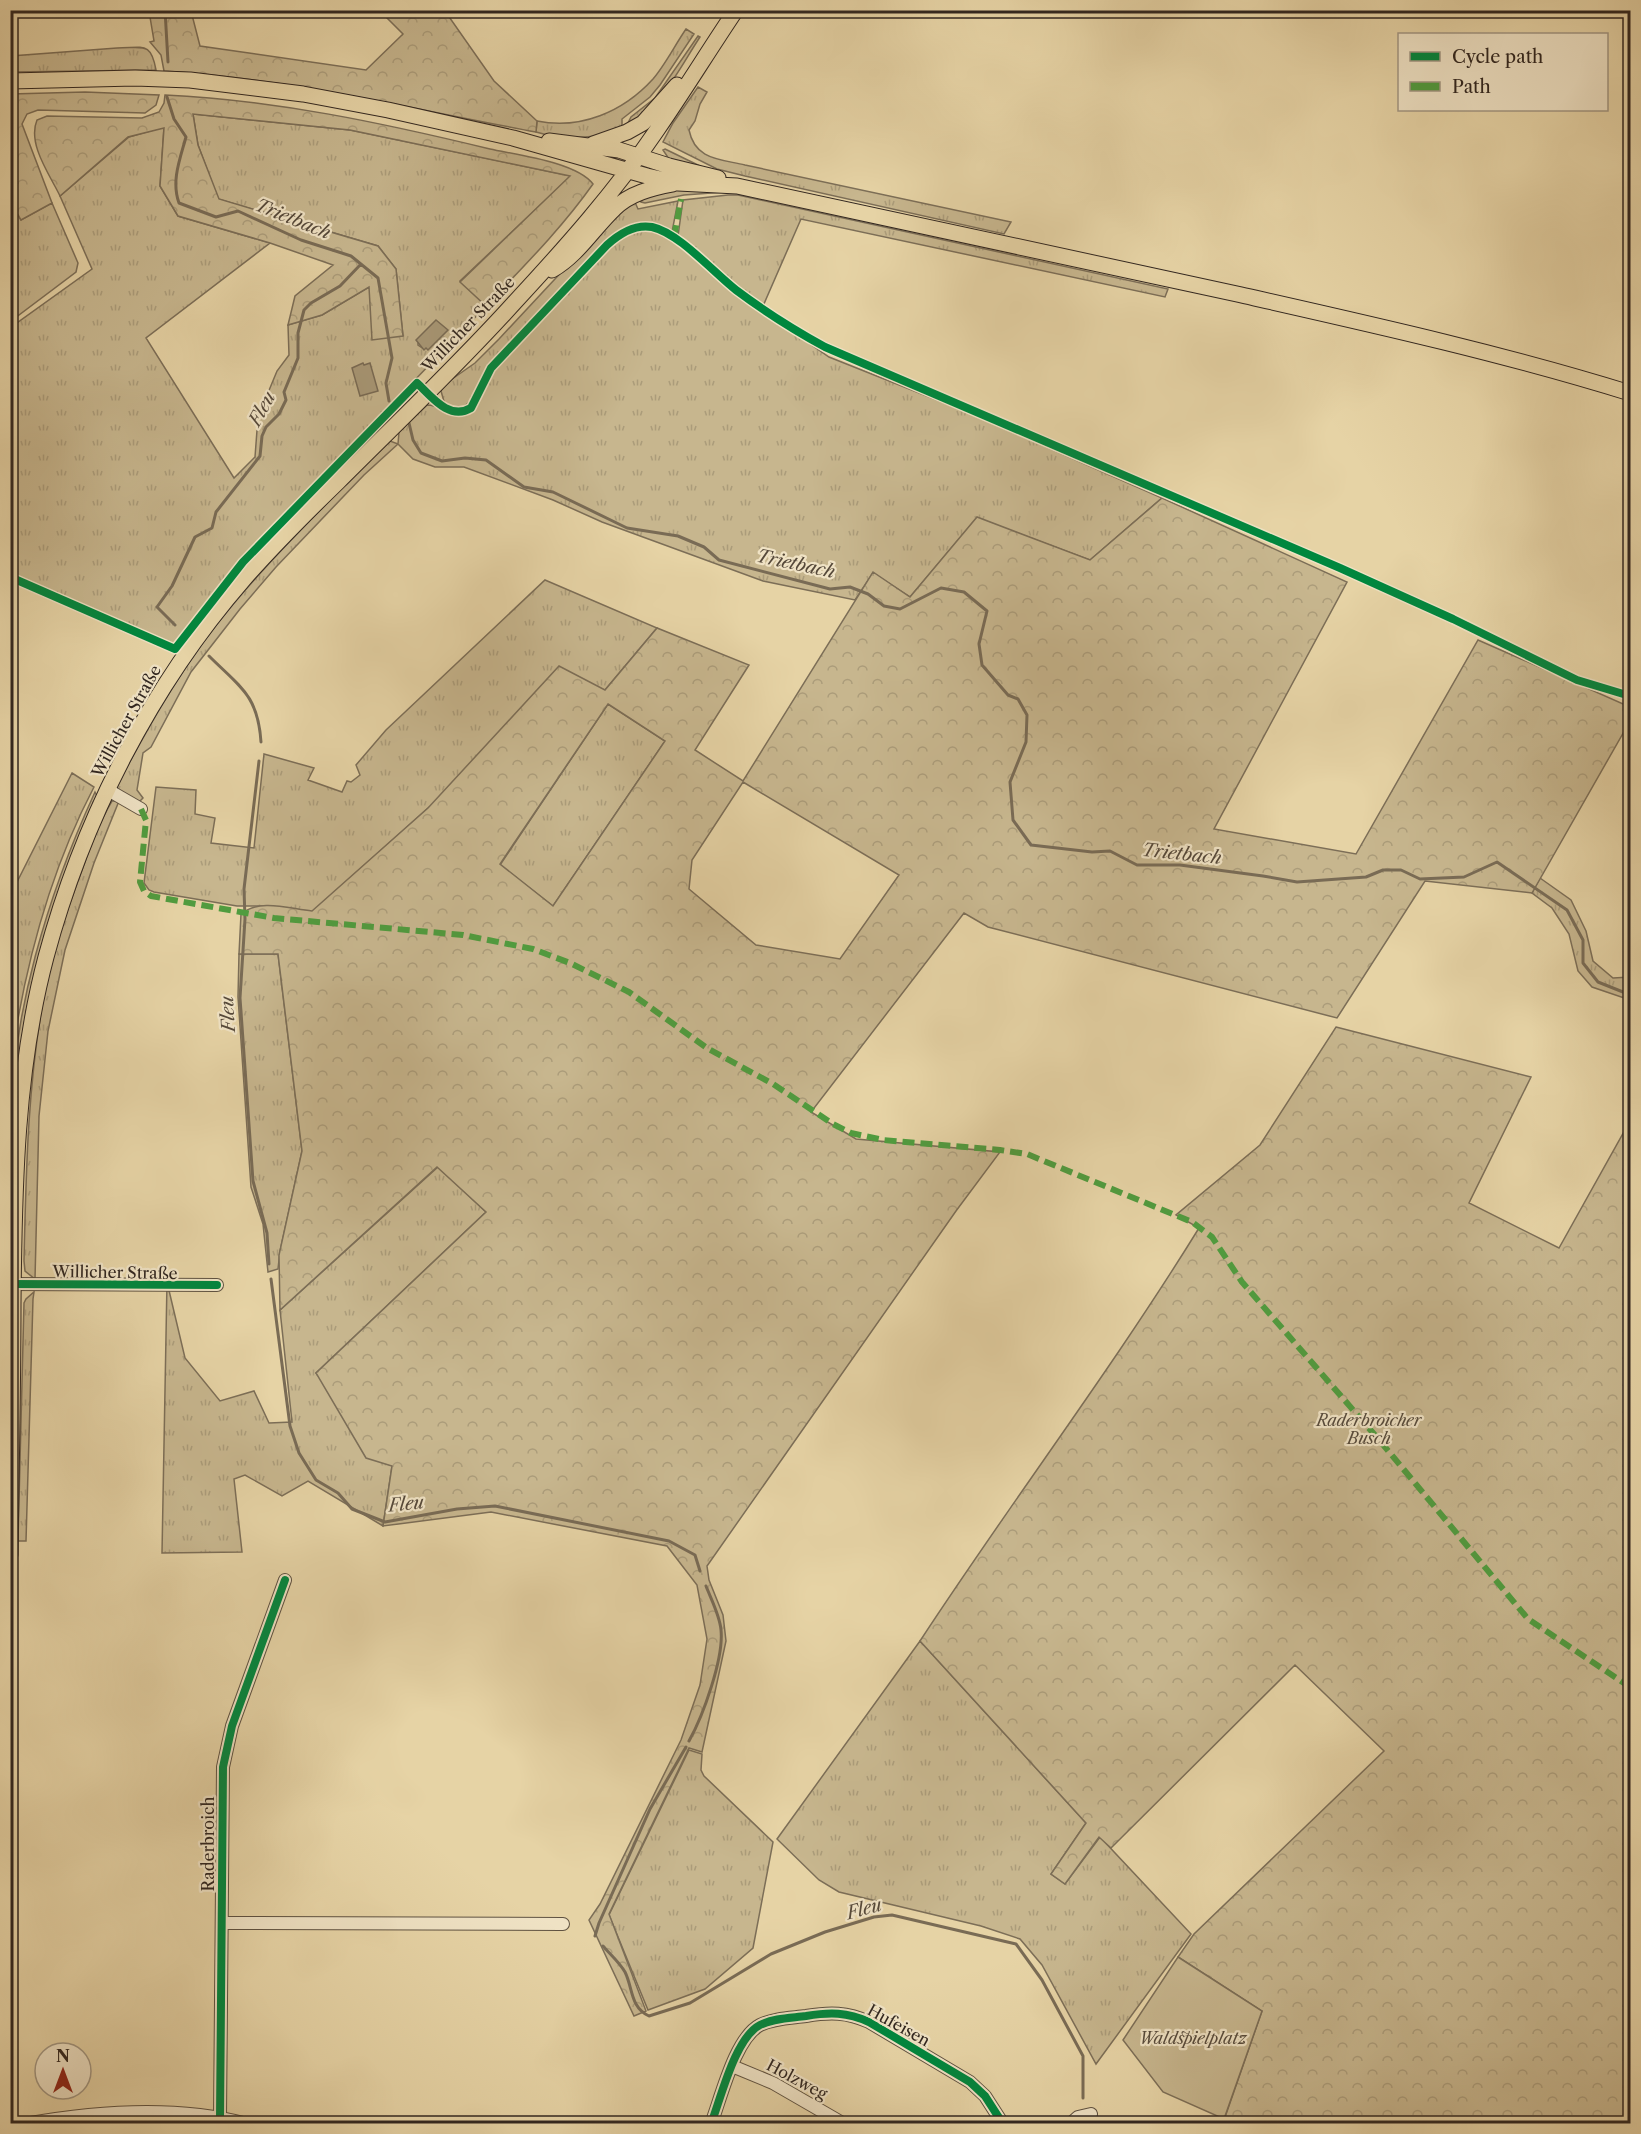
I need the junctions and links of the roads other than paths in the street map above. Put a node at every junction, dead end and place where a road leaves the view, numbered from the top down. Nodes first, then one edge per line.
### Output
1 (736, 10) edge
2 (711, 47) junction
3 (10, 81) edge
4 (513, 138) junction
5 (589, 145) junction
6 (638, 156) junction
7 (627, 170) junction
8 (678, 183) junction
9 (737, 186) junction
10 (536, 279) junction
11 (1630, 393) edge
12 (108, 790) junction
13 (141, 809) dead end
14 (15, 1201) junction
15 (10, 1218) edge
16 (12, 1284) edge
17 (217, 1285) dead end
18 (10, 1555) edge
19 (285, 1580) dead end
20 (222, 1923) junction
21 (563, 1924) dead end
22 (732, 2066) junction
23 (1091, 2114) dead end
24 (220, 2118) junction
25 (48, 2122) edge
26 (25, 2124) edge
27 (247, 2124) edge
28 (711, 2124) edge
29 (844, 2124) edge
30 (1003, 2124) edge
31 (1070, 2124) edge

1 - 2 main road, Willicher Straße
2 - 5 main road
2 - 6 main road, Willicher Straße
3 - 4 main road
4 - 5 main road
4 - 7 main road
5 - 6 main road
6 - 7 main road, Willicher Straße
6 - 9 main road
7 - 8 main road
7 - 10 main road, Willicher Straße
8 - 9 main road
8 - 10 main road
9 - 11 main road
10 - 12 main road, Willicher Straße
12 - 13 street
12 - 14 main road, Willicher Straße
14 - 15 street
14 - 16 main road, Willicher Straße
16 - 17 street, Willicher Straße
16 - 18 main road, Willicher Straße
19 - 20 street, Raderbroich
20 - 21 street
20 - 24 street, Raderbroich
22 - 28 street, Hufeisen
22 - 29 street, Holzweg
22 - 30 street, Hufeisen
23 - 31 street
24 - 25 street
24 - 27 street
25 - 26 street

